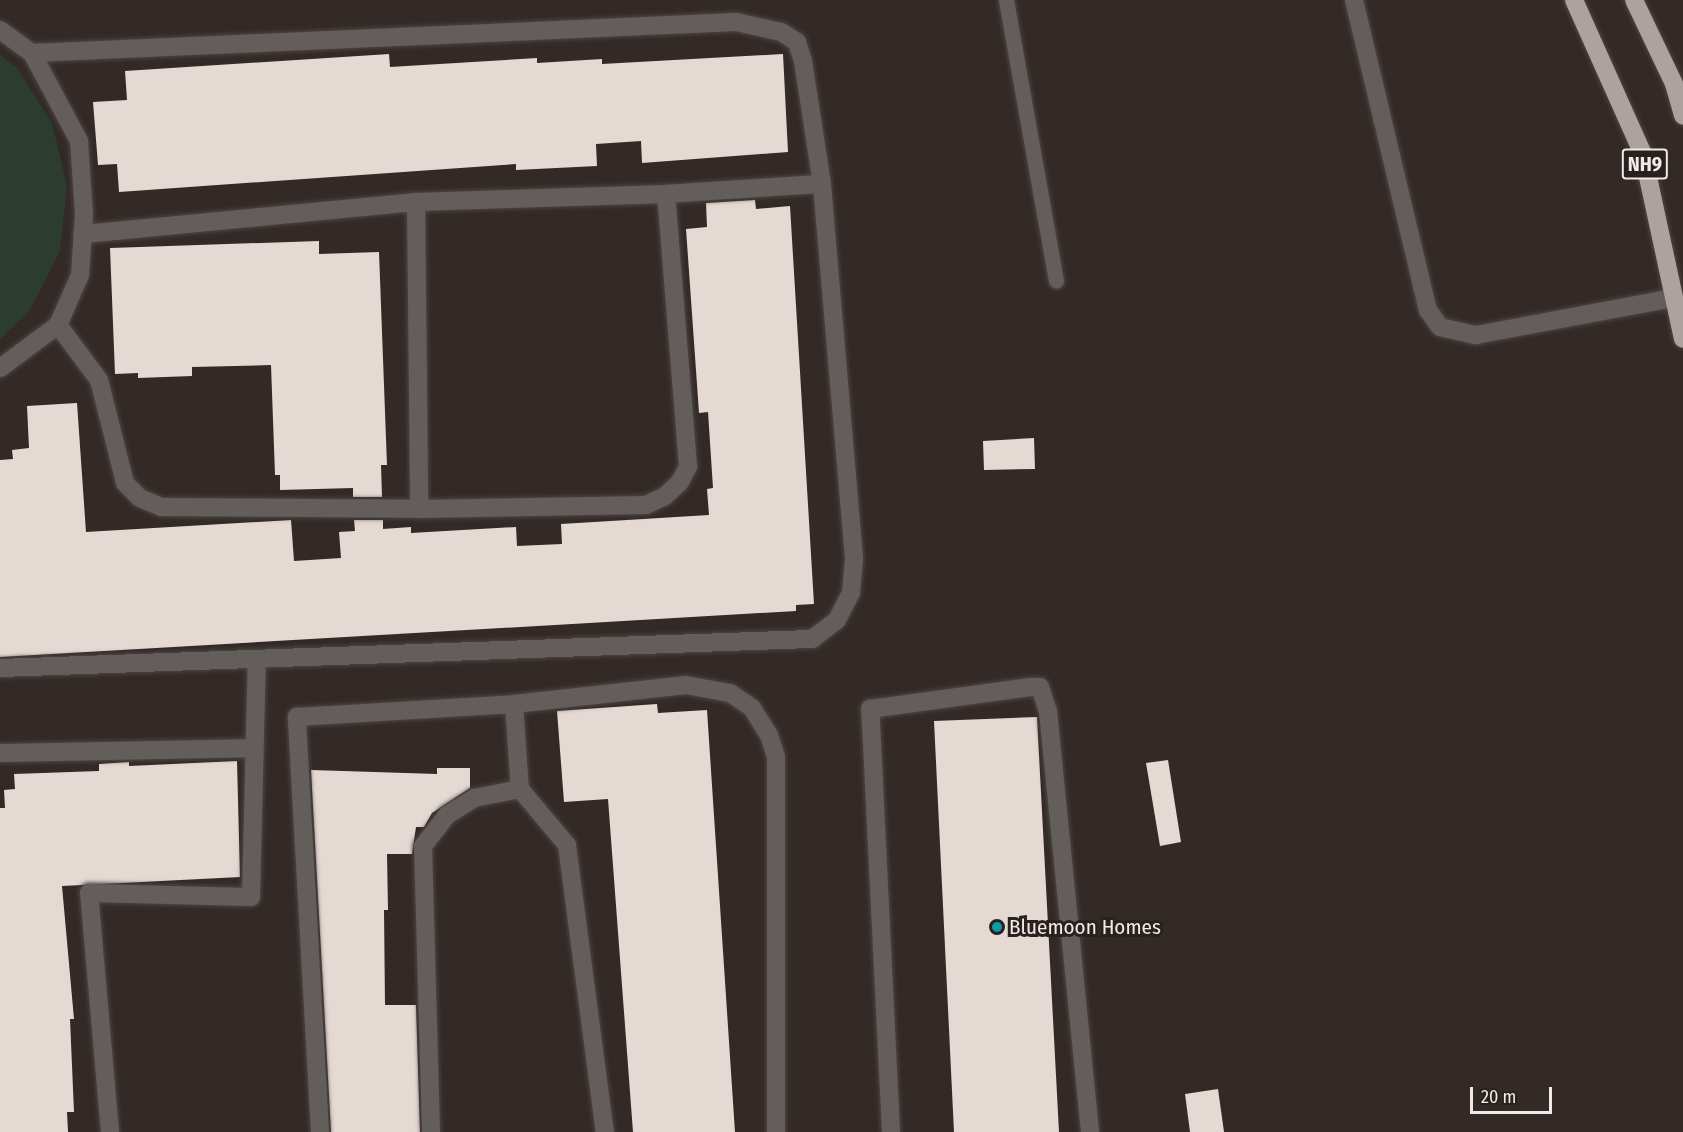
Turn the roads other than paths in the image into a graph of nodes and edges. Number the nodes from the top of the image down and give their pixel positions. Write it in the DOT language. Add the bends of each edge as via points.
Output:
graph roads {
  1 [pos="1006,0"];
  2 [pos="1354,0"];
  3 [pos="1574,0"];
  4 [pos="1634,0"];
  5 [pos="0,30"];
  6 [pos="32,53"];
  7 [pos="1679,84"];
  8 [pos="1683,116"];
  9 [pos="822,184"];
  10 [pos="666,194"];
  11 [pos="416,202"];
  12 [pos="83,234"];
  13 [pos="1056,281"];
  14 [pos="1673,298"];
  15 [pos="58,326"];
  16 [pos="1683,339"];
  17 [pos="0,368"];
  18 [pos="419,509"];
  19 [pos="258,659"];
  20 [pos="0,668"];
  21 [pos="514,704"];
  22 [pos="252,748"];
  23 [pos="0,753"];
  24 [pos="520,789"];
  25 [pos="110,1132"];
  26 [pos="320,1132"];
  27 [pos="431,1132"];
  28 [pos="605,1132"];
  29 [pos="776,1132"];
  30 [pos="891,1132"];
  31 [pos="1090,1132"];
  1 -- 13 [label="lane"];
  2 -- 14 [label="street" via="1428,310 1440,327 1476,335"];
  3 -- 14 [label="highway, NH9" via="1642,153"];
  4 -- 7 [label="highway"];
  5 -- 6 [label="street"];
  6 -- 9 [label="street" via="761,24 796,42"];
  6 -- 12 [label="street" via="79,141"];
  7 -- 8 [label="highway"];
  9 -- 10 [label="street"];
  9 -- 19 [label="street" via="854,558 851,593 837,620 812,639"];
  10 -- 11 [label="street"];
  10 -- 18 [label="street" via="688,444 688,466 680,482 646,505"];
  11 -- 12 [label="street"];
  11 -- 18 [label="street"];
  12 -- 15 [label="street" via="80,275"];
  14 -- 16 [label="highway, NH9"];
  15 -- 17 [label="street"];
  15 -- 18 [label="street" via="99,380 117,462 125,483 140,498 161,507"];
  19 -- 20 [label="street"];
  19 -- 22 [label="street"];
  21 -- 24 [label="street"];
  21 -- 26 [label="street" via="297,717"];
  21 -- 29 [label="street" via="686,685 730,693 752,708 769,735 776,757"];
  22 -- 23 [label="street"];
  22 -- 25 [label="street" via="251,897 89,893"];
  24 -- 27 [label="street" via="474,798 447,814 423,846"];
  24 -- 28 [label="street" via="567,845"];
  30 -- 31 [label="street" via="870,709 1040,687 1048,711"];
}
